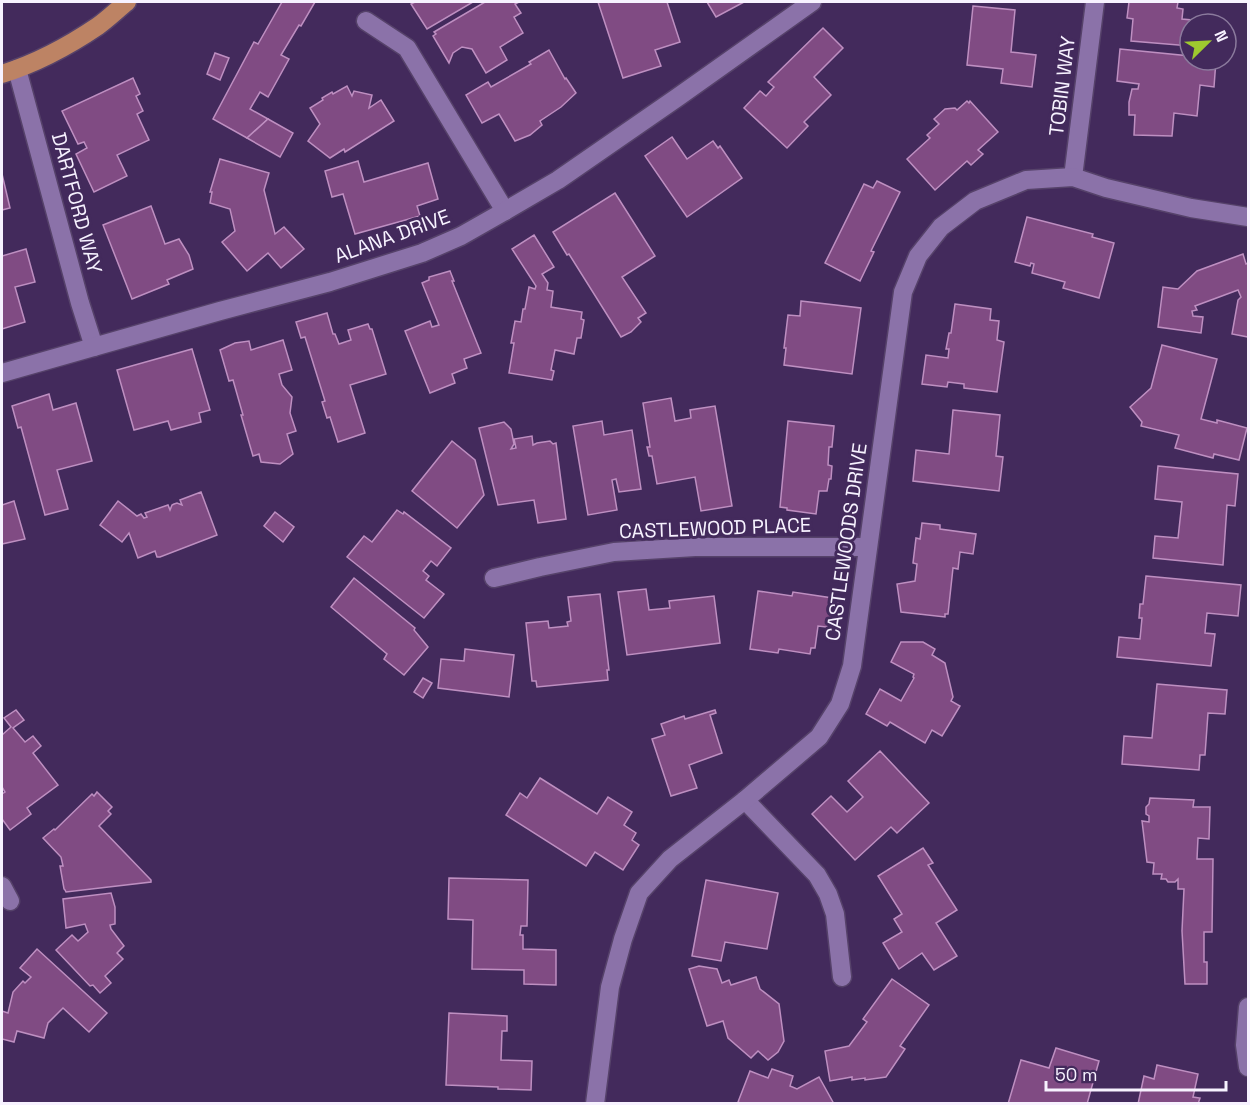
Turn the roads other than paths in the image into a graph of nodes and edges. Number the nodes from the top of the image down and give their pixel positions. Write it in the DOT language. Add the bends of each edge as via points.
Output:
graph roads {
  1 [pos="127,2"];
  2 [pos="812,2"];
  3 [pos="1095,2"];
  4 [pos="366,21"];
  5 [pos="9,72"];
  6 [pos="1073,177"];
  7 [pos="505,212"];
  8 [pos="1248,216"];
  9 [pos="94,347"];
  10 [pos="2,373"];
  11 [pos="868,547"];
  12 [pos="494,578"];
  13 [pos="745,800"];
  14 [pos="842,977"];
  15 [pos="1248,1007"];
  16 [pos="1248,1067"];
  17 [pos="595,1104"];
  1 -- 5 [label="main road" via="99,25"];
  2 -- 7 [label="street, ALANA DRIVE"];
  3 -- 6 [label="street, TOBIN WAY"];
  4 -- 7 [label="street" via="407,48"];
  5 -- 9 [label="street, DARTFORD WAY"];
  6 -- 8 [label="street, CASTLEWOODS DRIVE" via="1191,208"];
  6 -- 11 [label="street, CASTLEWOODS DRIVE" via="1026,180 975,201 941,227 918,256 903,292"];
  7 -- 9 [label="street, ALANA DRIVE" via="423,253"];
  9 -- 10 [label="street, ALANA DRIVE"];
  11 -- 12 [label="street, CASTLEWOOD PLACE" via="695,547 614,552"];
  11 -- 13 [label="street, CASTLEWOODS DRIVE" via="852,666 840,704 819,737"];
  13 -- 14 [label="street" via="818,875 836,914"];
  13 -- 17 [label="street, CASTLEWOODS DRIVE" via="670,859 639,893 610,987"];
  15 -- 16 [label="street"];
}
